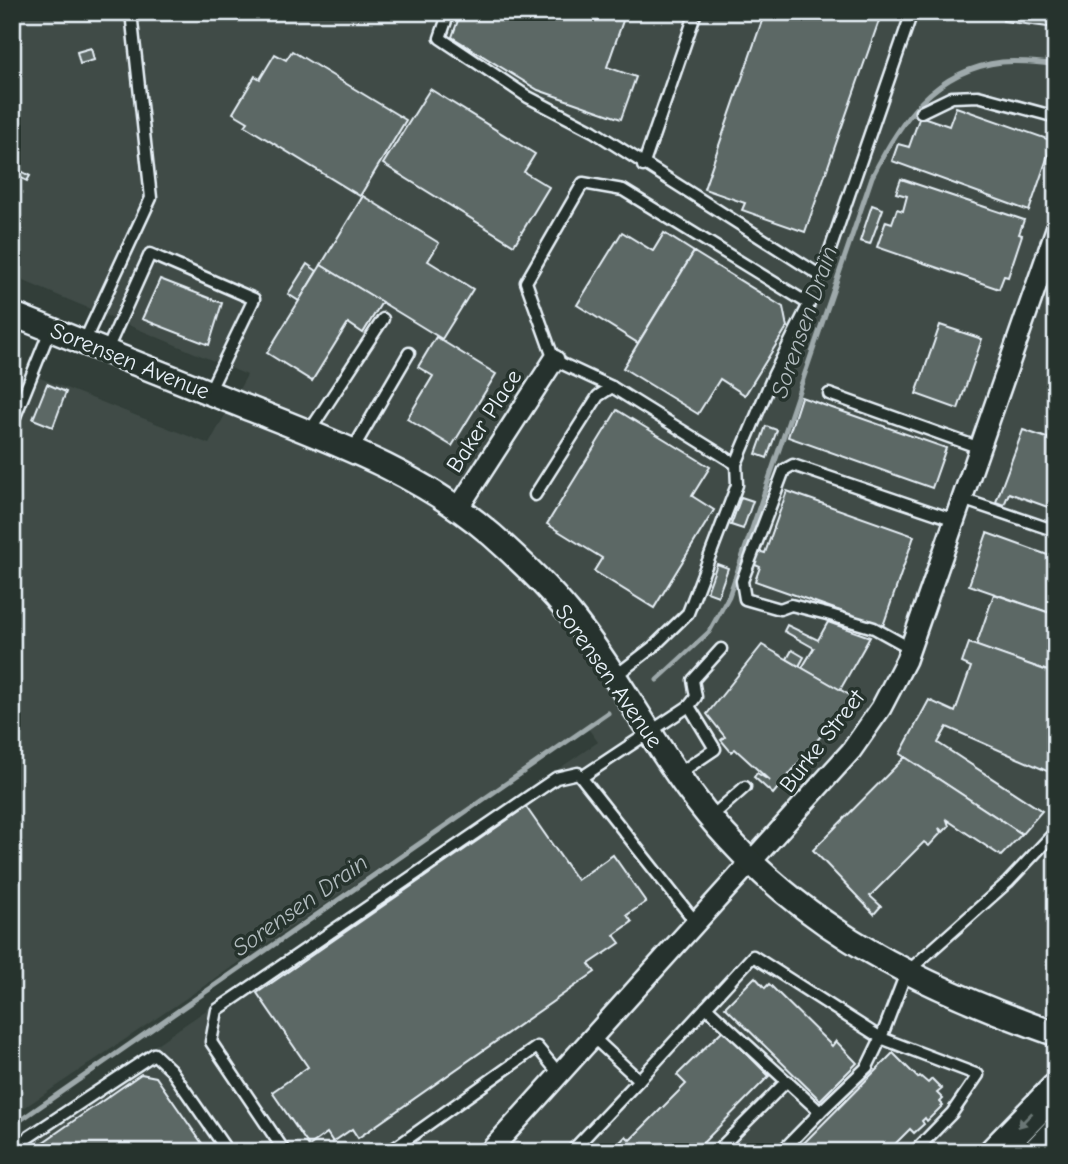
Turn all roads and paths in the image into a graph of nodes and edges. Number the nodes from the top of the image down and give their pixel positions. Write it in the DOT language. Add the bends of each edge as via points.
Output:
graph roads {
  1 [pos="131,12"];
  2 [pos="449,12"];
  3 [pos="696,12"];
  4 [pos="912,12"];
  5 [pos="921,112"];
  6 [pos="1056,117"];
  7 [pos="643,166"];
  8 [pos="1056,229"];
  9 [pos="12,314"];
  10 [pos="383,319"];
  11 [pos="50,330"];
  12 [pos="84,343"];
  13 [pos="106,352"];
  14 [pos="409,353"];
  15 [pos="554,360"];
  16 [pos="612,387"];
  17 [pos="208,392"];
  18 [pos="829,394"];
  19 [pos="12,424"];
  20 [pos="309,432"];
  21 [pos="980,448"];
  22 [pos="352,450"];
  23 [pos="736,464"];
  24 [pos="535,495"];
  25 [pos="962,499"];
  26 [pos="457,510"];
  27 [pos="955,520"];
  28 [pos="1056,531"];
  29 [pos="910,648"];
  30 [pos="721,649"];
  31 [pos="614,677"];
  32 [pos="689,706"];
  33 [pos="649,730"];
  34 [pos="678,774"];
  35 [pos="582,777"];
  36 [pos="744,787"];
  37 [pos="711,817"];
  38 [pos="1056,831"];
  39 [pos="751,865"];
  40 [pos="697,925"];
  41 [pos="906,973"];
  42 [pos="706,1007"];
  43 [pos="1056,1034"];
  44 [pos="594,1038"];
  45 [pos="881,1038"];
  46 [pos="561,1076"];
  47 [pos="639,1080"];
  48 [pos="787,1081"];
  49 [pos="1056,1089"];
  50 [pos="820,1112"];
  51 [pos="1056,1133"];
  52 [pos="12,1148"];
  53 [pos="228,1152"];
  54 [pos="285,1152"];
  55 [pos="389,1152"];
  56 [pos="489,1152"];
  57 [pos="572,1152"];
  58 [pos="716,1152"];
  59 [pos="781,1152"];
  60 [pos="914,1152"];
  61 [pos="995,1152"];
  62 [pos="1038,1152"];
  1 -- 12 [label="lane" via="151,198"];
  2 -- 7 [label="lane" via="440,38"];
  3 -- 7 [label="lane"];
  4 -- 7 [label="lane" via="821,276"];
  5 -- 6 [label="lane" via="952,97 978,96"];
  8 -- 21 [label="street, Burke Street"];
  9 -- 11 [label="street, Sorensen Avenue"];
  10 -- 20 [label="lane"];
  11 -- 12 [label="street, Sorensen Avenue"];
  11 -- 19 [label="lane"];
  12 -- 13 [label="street, Sorensen Avenue"];
  13 -- 17 [label="street, Sorensen Avenue"];
  13 -- 17 [label="lane" via="150,254 254,299"];
  14 -- 22 [label="lane"];
  15 -- 16 [label="lane"];
  15 -- 23 [label="lane" via="526,282 583,183 623,190 808,304"];
  15 -- 26 [label="street, Baker Place"];
  16 -- 23 [label="lane"];
  16 -- 24 [label="lane" via="598,396"];
  17 -- 20 [label="street, Sorensen Avenue"];
  18 -- 21 [label="lane"];
  20 -- 22 [label="street, Sorensen Avenue"];
  21 -- 25 [label="street, Burke Street"];
  22 -- 26 [label="street, Sorensen Avenue" via="410,478"];
  23 -- 31 [label="lane" via="737,485 688,613"];
  25 -- 27 [label="street, Burke Street"];
  25 -- 28 [label="lane"];
  26 -- 31 [label="street, Sorensen Avenue" via="517,557 570,614"];
  27 -- 29 [label="street, Burke Street"];
  27 -- 29 [label="lane" via="793,465 784,470 762,524 742,581 745,599 780,609 791,605 827,614 874,628"];
  29 -- 39 [label="street, Burke Street" via="881,708 851,751"];
  30 -- 32 [label="lane" via="693,680 696,697"];
  31 -- 33 [label="street, Sorensen Avenue"];
  32 -- 33 [label="lane"];
  32 -- 34 [label="lane" via="715,749"];
  33 -- 34 [label="street, Sorensen Avenue"];
  33 -- 35 [label="lane"];
  34 -- 37 [label="street, Sorensen Avenue"];
  35 -- 40 [label="lane"];
  35 -- 54 [label="lane" via="578,773 556,778 217,1010 211,1042"];
  36 -- 37 [label="lane"];
  37 -- 39 [label="street, Sorensen Avenue"];
  38 -- 41 [label="lane" via="1008,882"];
  39 -- 40 [label="street, Burke Street"];
  39 -- 41 [label="street, Sorensen Avenue" via="820,922"];
  40 -- 44 [label="street, Burke Street"];
  41 -- 43 [label="street, Sorensen Avenue" via="979,1007"];
  41 -- 45 [label="lane"];
  42 -- 45 [label="lane" via="753,956"];
  42 -- 47 [label="lane"];
  42 -- 48 [label="lane"];
  44 -- 46 [label="street, Burke Street"];
  44 -- 47 [label="lane"];
  45 -- 50 [label="lane" via="867,1067"];
  45 -- 60 [label="lane" via="978,1074 952,1114"];
  46 -- 55 [label="lane" via="537,1047"];
  46 -- 56 [label="street, Burke Street"];
  47 -- 57 [label="lane"];
  48 -- 50 [label="lane"];
  48 -- 58 [label="lane"];
  49 -- 61 [label="main road, one-way"];
  50 -- 59 [label="lane"];
  51 -- 62 [label="main road"];
  52 -- 53 [label="lane" via="154,1054 171,1070"];
}
